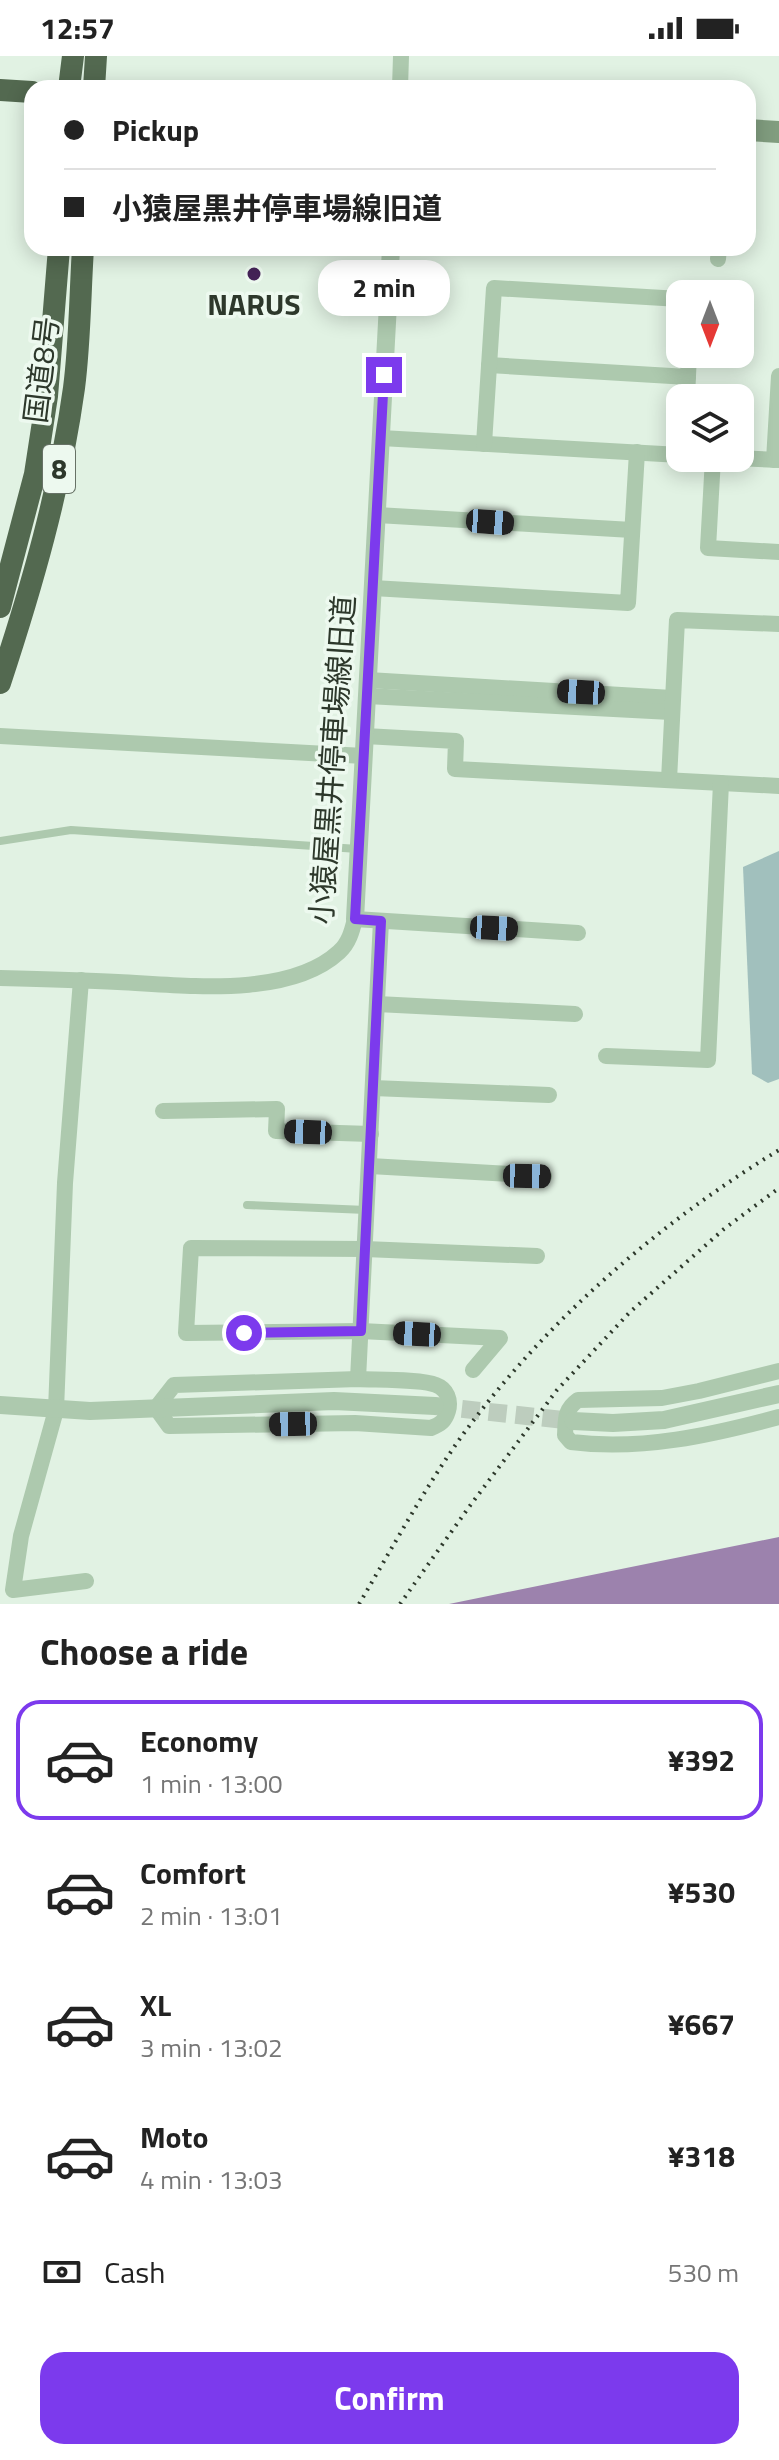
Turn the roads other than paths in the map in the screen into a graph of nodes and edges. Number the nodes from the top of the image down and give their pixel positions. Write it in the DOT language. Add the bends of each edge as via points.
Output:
graph roads {
  1 [pos="73,56"];
  2 [pos="96,56"];
  3 [pos="401,56"];
  4 [pos="70,80"];
  5 [pos="94,80"];
  6 [pos="400,80"];
  7 [pos="0,90"];
  8 [pos="24,92"];
  9 [pos="756,131"];
  10 [pos="779,132"];
  11 [pos="58,256"];
  12 [pos="82,256"];
  13 [pos="391,256"];
  14 [pos="666,298"];
  15 [pos="489,365"];
  16 [pos="688,368"];
  17 [pos="779,376"];
  18 [pos="688,377"];
  19 [pos="688,384"];
  20 [pos="381,438"];
  21 [pos="484,444"];
  22 [pos="637,452"];
  23 [pos="666,454"];
  24 [pos="754,459"];
  25 [pos="776,460"];
  26 [pos="712,472"];
  27 [pos="377,515"];
  28 [pos="632,530"];
  29 [pos="779,552"];
  30 [pos="373,588"];
  31 [pos="0,607"];
  32 [pos="779,624"];
  33 [pos="0,683"];
  34 [pos="367,688"];
  35 [pos="672,705"];
  36 [pos="0,736"];
  37 [pos="365,736"];
  38 [pos="364,756"];
  39 [pos="669,780"];
  40 [pos="721,783"];
  41 [pos="779,786"];
  42 [pos="0,841"];
  43 [pos="359,849"];
  44 [pos="355,919"];
  45 [pos="381,921"];
  46 [pos="578,933"];
  47 [pos="0,978"];
  48 [pos="81,980"];
  49 [pos="377,1004"];
  50 [pos="575,1014"];
  51 [pos="606,1056"];
  52 [pos="373,1088"];
  53 [pos="549,1095"];
  54 [pos="163,1111"];
  55 [pos="371,1134"];
  56 [pos="370,1166"];
  57 [pos="544,1176"];
  58 [pos="247,1205"];
  59 [pos="367,1210"];
  60 [pos="365,1249"];
  61 [pos="537,1256"];
  62 [pos="361,1331"];
  63 [pos="473,1370"];
  64 [pos="779,1371"];
  65 [pos="358,1379"];
  66 [pos="779,1394"];
  67 [pos="0,1405"];
  68 [pos="435,1406"];
  69 [pos="156,1408"];
  70 [pos="56,1410"];
  71 [pos="779,1417"];
  72 [pos="573,1421"];
  73 [pos="86,1581"];
  1 -- 4 [label="highway"];
  2 -- 5 [label="highway"];
  3 -- 6 [label="street"];
  7 -- 8 [label="highway"];
  9 -- 10 [label="main road"];
  11 -- 31 [label="highway, 国道8号 / 8" via="35,474"];
  12 -- 33 [label="highway, 国道8号 / 8" via="74,387 52,504"];
  13 -- 20 [label="street, 小猿屋黒井停車場線旧道"];
  14 -- 15 [label="street" via="494,288"];
  15 -- 18 [label="street"];
  15 -- 21 [label="street"];
  16 -- 18 [label="street"];
  17 -- 25 [label="street"];
  18 -- 19 [label="street"];
  20 -- 21 [label="street"];
  20 -- 27 [label="street, 小猿屋黒井停車場線旧道"];
  21 -- 22 [label="street"];
  22 -- 23 [label="street"];
  22 -- 28 [label="street"];
  24 -- 25 [label="street"];
  26 -- 29 [label="street" via="708,548"];
  27 -- 28 [label="street"];
  27 -- 30 [label="street, 小猿屋黒井停車場線旧道"];
  28 -- 30 [label="street" via="628,603"];
  30 -- 34 [label="street, 小猿屋黒井停車場線旧道"];
  32 -- 35 [label="street" via="677,620"];
  34 -- 35 [label="street"];
  34 -- 37 [label="street, 小猿屋黒井停車場線旧道"];
  35 -- 39 [label="street"];
  36 -- 38 [label="street"];
  37 -- 38 [label="street, 小猿屋黒井停車場線旧道"];
  37 -- 39 [label="street" via="456,741 455,769"];
  38 -- 43 [label="street, 小猿屋黒井停車場線旧道"];
  39 -- 40 [label="street"];
  40 -- 41 [label="street"];
  40 -- 51 [label="street" via="708,1060"];
  42 -- 43 [label="lane" via="71,830"];
  43 -- 44 [label="street, 小猿屋黒井停車場線旧道"];
  44 -- 45 [label="street"];
  44 -- 48 [label="street, 小猿屋黒井停車場線旧道" via="349,939 333,957 276,981 205,986"];
  45 -- 46 [label="street"];
  45 -- 49 [label="street"];
  47 -- 48 [label="street, 小猿屋黒井停車場線旧道"];
  48 -- 70 [label="street" via="65,1183"];
  49 -- 50 [label="street"];
  49 -- 52 [label="street"];
  52 -- 53 [label="street"];
  52 -- 55 [label="street"];
  54 -- 55 [label="street" via="277,1109 276,1131"];
  55 -- 56 [label="street"];
  56 -- 57 [label="street"];
  56 -- 59 [label="street"];
  58 -- 59 [label="lane"];
  59 -- 60 [label="street"];
  60 -- 61 [label="street"];
  60 -- 62 [label="street"];
  60 -- 62 [label="street" via="191,1248 186,1333"];
  62 -- 63 [label="street" via="500,1338"];
  62 -- 65 [label="street"];
  64 -- 71 [label="street" via="662,1398 578,1400 566,1413 565,1435 584,1444 655,1442"];
  65 -- 69 [label="street" via="174,1385"];
  65 -- 69 [label="street" via="435,1384 450,1404 446,1418 431,1428 355,1423 169,1426"];
  66 -- 72 [label="street" via="664,1420"];
  67 -- 70 [label="street"];
  68 -- 69 [label="street" via="334,1401"];
  69 -- 70 [label="street"];
  70 -- 73 [label="street" via="21,1536 13,1590"];
}
